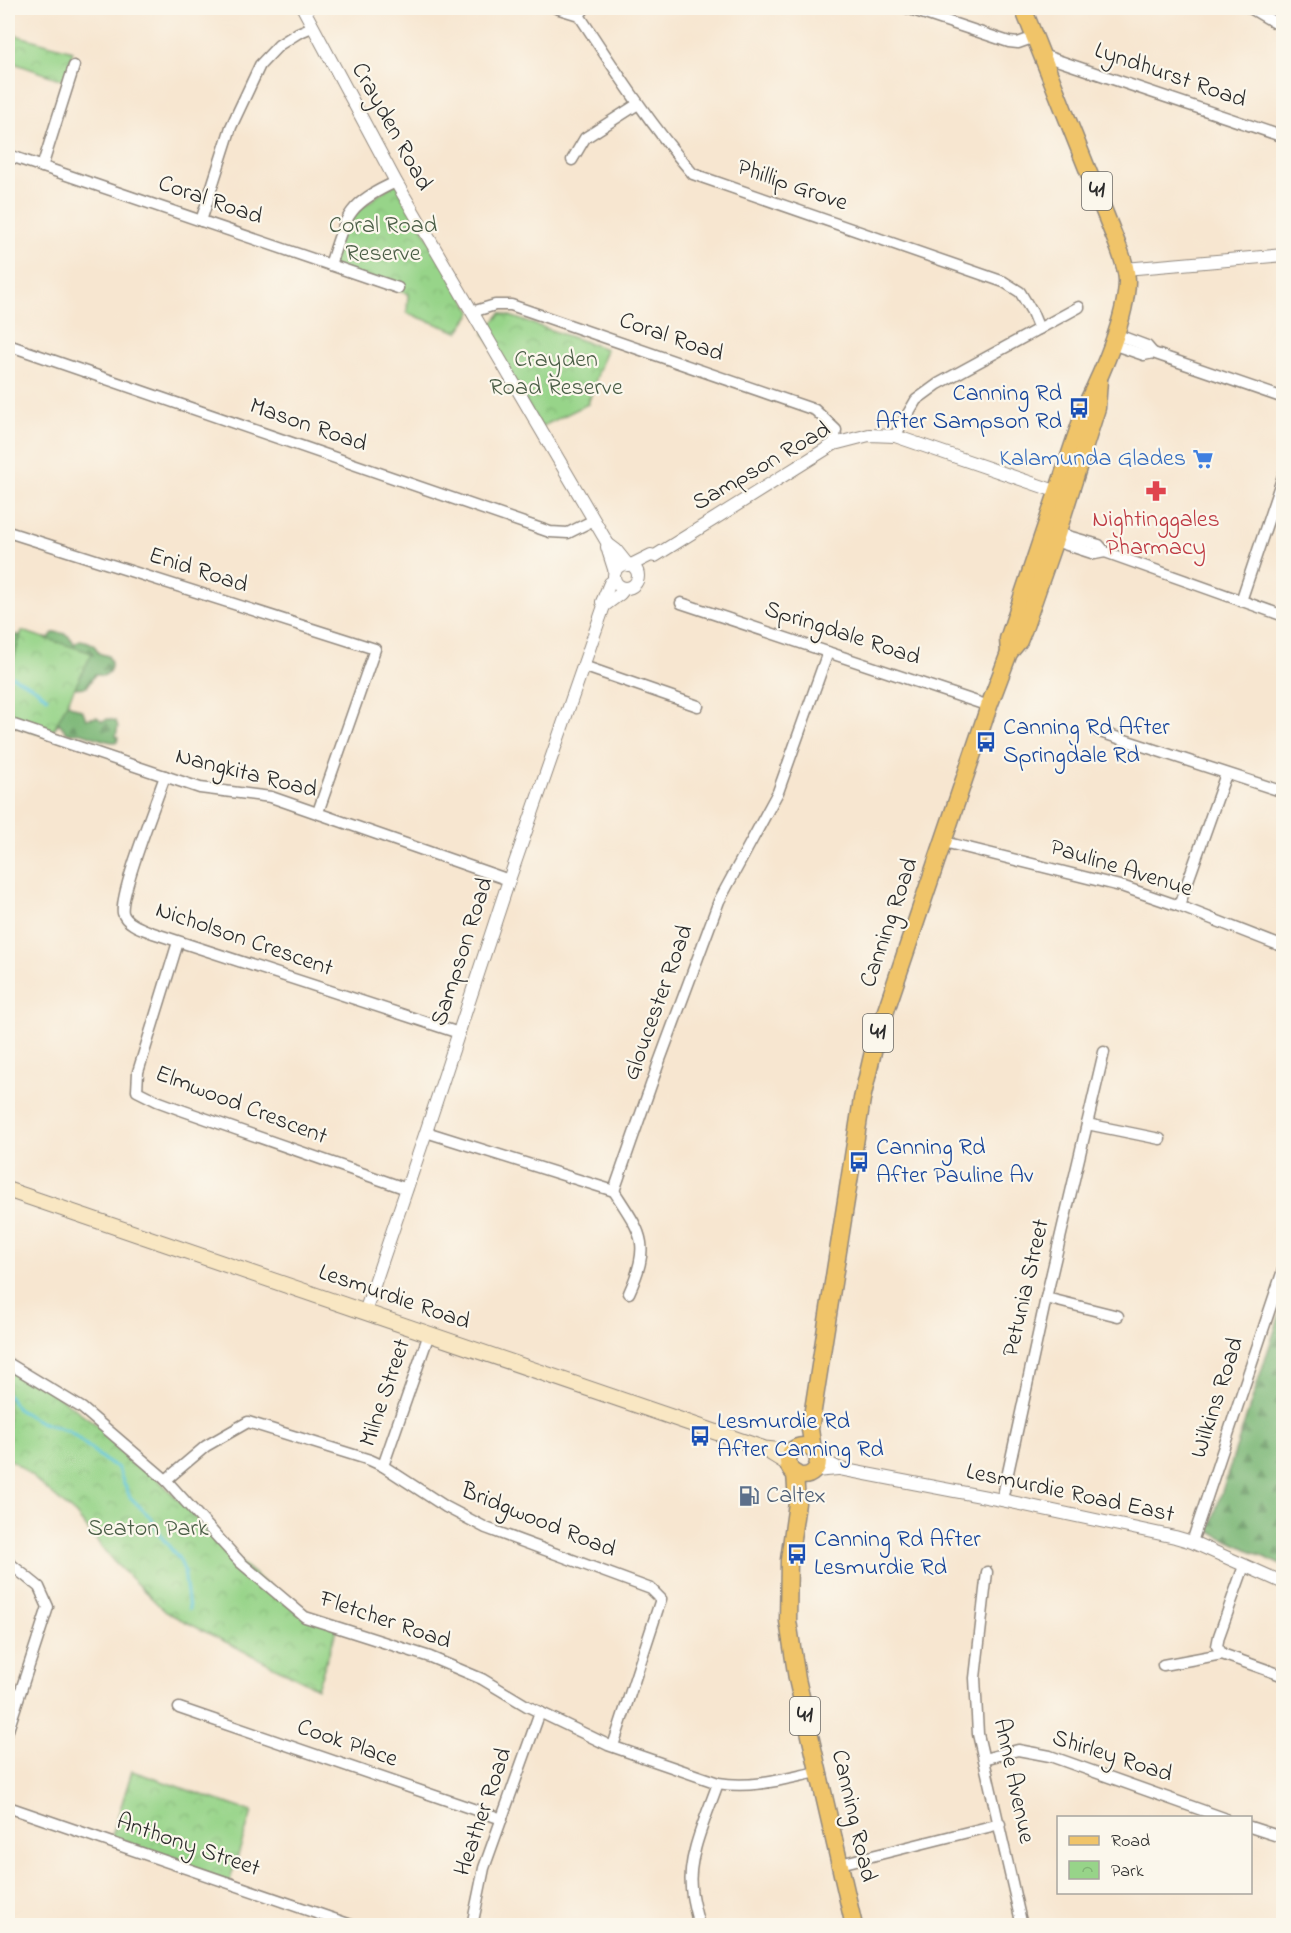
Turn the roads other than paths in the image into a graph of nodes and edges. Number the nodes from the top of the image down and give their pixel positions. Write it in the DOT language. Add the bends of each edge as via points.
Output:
graph roads {
  1 [pos="303,8"];
  2 [pos="556,8"];
  3 [pos="907,8"];
  4 [pos="1023,8"];
  5 [pos="1250,8"];
  6 [pos="582,11"];
  7 [pos="312,27"];
  8 [pos="1284,28"];
  9 [pos="1035,38"];
  10 [pos="1042,55"];
  11 [pos="74,66"];
  12 [pos="638,105"];
  13 [pos="1284,137"];
  14 [pos="8,155"];
  15 [pos="572,160"];
  16 [pos="42,166"];
  17 [pos="396,182"];
  18 [pos="201,221"];
  19 [pos="1284,255"];
  20 [pos="330,265"];
  21 [pos="1125,269"];
  22 [pos="398,288"];
  23 [pos="1079,307"];
  24 [pos="472,312"];
  25 [pos="1039,328"];
  26 [pos="1113,339"];
  27 [pos="8,345"];
  28 [pos="1284,398"];
  29 [pos="895,436"];
  30 [pos="834,444"];
  31 [pos="1284,473"];
  32 [pos="1062,494"];
  33 [pos="594,520"];
  34 [pos="8,532"];
  35 [pos="1052,535"];
  36 [pos="608,544"];
  37 [pos="654,556"];
  38 [pos="629,565"];
  39 [pos="615,576"];
  40 [pos="638,577"];
  41 [pos="625,588"];
  42 [pos="1241,601"];
  43 [pos="681,603"];
  44 [pos="604,606"];
  45 [pos="1284,616"];
  46 [pos="828,652"];
  47 [pos="583,666"];
  48 [pos="698,706"];
  49 [pos="989,706"];
  50 [pos="8,723"];
  51 [pos="1097,731"];
  52 [pos="1226,774"];
  53 [pos="165,776"];
  54 [pos="1284,792"];
  55 [pos="318,812"];
  56 [pos="944,842"];
  57 [pos="509,880"];
  58 [pos="1179,906"];
  59 [pos="178,942"];
  60 [pos="1284,946"];
  61 [pos="459,1033"];
  62 [pos="1104,1052"];
  63 [pos="1087,1124"];
  64 [pos="426,1132"];
  65 [pos="1160,1139"];
  66 [pos="407,1189"];
  67 [pos="8,1190"];
  68 [pos="614,1191"];
  69 [pos="1284,1267"];
  70 [pos="629,1293"];
  71 [pos="1046,1298"];
  72 [pos="364,1312"];
  73 [pos="1118,1316"];
  74 [pos="429,1334"];
  75 [pos="8,1363"];
  76 [pos="804,1461"];
  77 [pos="383,1466"];
  78 [pos="166,1480"];
  79 [pos="1002,1500"];
  80 [pos="1191,1542"];
  81 [pos="8,1562"];
  82 [pos="1244,1566"];
  83 [pos="987,1572"];
  84 [pos="1284,1584"];
  85 [pos="1222,1654"];
  86 [pos="1163,1665"];
  87 [pos="1284,1676"];
  88 [pos="179,1708"];
  89 [pos="540,1712"];
  90 [pos="8,1730"];
  91 [pos="613,1746"];
  92 [pos="984,1759"];
  93 [pos="817,1772"];
  94 [pos="718,1783"];
  95 [pos="8,1807"];
  96 [pos="1218,1816"];
  97 [pos="502,1819"];
  98 [pos="1000,1824"];
  99 [pos="1252,1827"];
  100 [pos="1284,1838"];
  101 [pos="840,1864"];
  102 [pos="354,1926"];
  103 [pos="472,1926"];
  104 [pos="699,1926"];
  105 [pos="854,1926"];
  106 [pos="1022,1926"];
  1 -- 7 [label="street, Crayden Road"];
  2 -- 6 [label="street"];
  3 -- 9 [label="street" via="1009,42"];
  4 -- 9 [label="main road, Canning Road / 41"];
  5 -- 8 [label="street"];
  6 -- 12 [label="street, Phillip Grove"];
  7 -- 17 [label="street, Crayden Road"];
  7 -- 18 [label="street" via="279,45 260,65 231,127"];
  9 -- 10 [label="main road, Canning Road / 41"];
  10 -- 13 [label="street, Lyndhurst Road"];
  10 -- 21 [label="main road, Canning Road / 41"];
  11 -- 16 [label="street"];
  12 -- 15 [label="street" via="585,138"];
  12 -- 25 [label="street, Phillip Grove" via="693,174 1004,282 1020,292"];
  14 -- 16 [label="street, Coral Road"];
  16 -- 18 [label="street, Coral Road"];
  17 -- 20 [label="street" via="372,192 356,205 345,220"];
  17 -- 24 [label="street, Crayden Road"];
  18 -- 20 [label="street, Coral Road"];
  19 -- 21 [label="street"];
  20 -- 22 [label="street, Coral Road"];
  21 -- 26 [label="main road, Canning Road / 41" via="1125,297"];
  23 -- 25 [label="street"];
  24 -- 30 [label="street, Coral Road" via="495,304 511,305 815,410 836,430"];
  24 -- 33 [label="street, Crayden Road"];
  25 -- 29 [label="street" via="916,400"];
  26 -- 28 [label="street" via="1144,355 1153,353"];
  26 -- 32 [label="main road, Canning Road / 41" via="1087,403"];
  27 -- 33 [label="street, Mason Road" via="550,532 568,533"];
  29 -- 30 [label="street, Sampson Road" via="869,435"];
  29 -- 32 [label="street, Sampson Road"];
  30 -- 37 [label="street, Sampson Road"];
  31 -- 42 [label="street"];
  32 -- 35 [label="main road, Canning Road / 41"];
  33 -- 36 [label="street, Crayden Road"];
  34 -- 55 [label="street, Enid Road" via="375,650"];
  35 -- 42 [label="street" via="1099,545 1105,552"];
  35 -- 49 [label="main road, Canning Road / 41" via="1008,639 1009,652"];
  36 -- 38 [label="street, Crayden Road"];
  36 -- 39 [label="street, Crayden Road"];
  37 -- 38 [label="street, Sampson Road"];
  37 -- 40 [label="street, Sampson Road"];
  38 -- 39 [label="street" via="620,566"];
  38 -- 40 [label="street"];
  39 -- 41 [label="street" via="619,586"];
  39 -- 44 [label="street, Sampson Road" via="602,602"];
  40 -- 41 [label="street" via="635,584"];
  41 -- 44 [label="street"];
  42 -- 45 [label="street"];
  43 -- 46 [label="street, Springdale Road"];
  44 -- 47 [label="street, Sampson Road"];
  46 -- 49 [label="street, Springdale Road"];
  46 -- 68 [label="street, Gloucester Road" via="778,792 719,902"];
  47 -- 48 [label="street"];
  47 -- 57 [label="street, Sampson Road"];
  49 -- 56 [label="main road, Canning Road / 41"];
  50 -- 53 [label="street, Nangkita Road"];
  51 -- 52 [label="street"];
  52 -- 54 [label="street"];
  52 -- 58 [label="street"];
  53 -- 55 [label="street, Nangkita Road" via="200,788 271,797"];
  53 -- 59 [label="street, Nicholson Crescent" via="125,891 123,913 128,922"];
  55 -- 57 [label="street, Nangkita Road"];
  56 -- 58 [label="street, Pauline Avenue" via="1124,887"];
  56 -- 76 [label="main road, Canning Road / 41" via="868,1072"];
  57 -- 61 [label="street, Sampson Road"];
  58 -- 60 [label="street, Pauline Avenue"];
  59 -- 61 [label="street, Nicholson Crescent"];
  59 -- 66 [label="street, Elmwood Crescent" via="138,1072 137,1091 184,1112"];
  61 -- 64 [label="street, Sampson Road"];
  62 -- 63 [label="street, Petunia Street"];
  63 -- 65 [label="street"];
  63 -- 71 [label="street, Petunia Street"];
  64 -- 66 [label="street, Sampson Road"];
  64 -- 68 [label="street"];
  66 -- 72 [label="street, Sampson Road"];
  67 -- 72 [label="main road, Lesmurdie Road"];
  68 -- 70 [label="street" via="638,1228 643,1250"];
  69 -- 80 [label="street, Wilkins Road"];
  71 -- 73 [label="street"];
  71 -- 79 [label="street, Petunia Street"];
  72 -- 74 [label="main road, Lesmurdie Road"];
  74 -- 76 [label="main road, Lesmurdie Road"];
  74 -- 77 [label="street, Milne Street"];
  75 -- 78 [label="street, Fletcher Road" via="82,1408"];
  76 -- 79 [label="street, Lesmurdie Road East"];
  76 -- 93 [label="main road, Canning Road / 41" via="789,1560 788,1621"];
  77 -- 78 [label="street, Bridgwood Road" via="248,1422 206,1446"];
  77 -- 91 [label="street, Bridgwood Road" via="471,1521 651,1589 661,1599"];
  78 -- 89 [label="street, Fletcher Road" via="240,1562 305,1617 440,1662 482,1679"];
  79 -- 80 [label="street, Lesmurdie Road East"];
  80 -- 82 [label="street, Lesmurdie Road East"];
  81 -- 90 [label="street" via="39,1587 48,1607"];
  82 -- 84 [label="street, Lesmurdie Road East"];
  82 -- 85 [label="street" via="1219,1636 1217,1646"];
  83 -- 92 [label="street, Anne Avenue" via="975,1678 978,1734"];
  85 -- 86 [label="street"];
  85 -- 87 [label="street"];
  88 -- 97 [label="street, Cook Place"];
  89 -- 91 [label="street, Fletcher Road"];
  89 -- 97 [label="street, Heather Road"];
  91 -- 94 [label="street, Fletcher Road"];
  92 -- 96 [label="street, Shirley Road" via="1018,1750 1050,1756"];
  92 -- 98 [label="street, Anne Avenue"];
  93 -- 94 [label="street, Fletcher Road" via="752,1785"];
  93 -- 101 [label="main road, Canning Road / 41"];
  94 -- 104 [label="street" via="691,1870 690,1887"];
  95 -- 102 [label="street, Anthony Street"];
  97 -- 103 [label="street, Heather Road" via="484,1868"];
  98 -- 101 [label="street"];
  98 -- 106 [label="street, Anne Avenue"];
  99 -- 100 [label="street"];
  101 -- 105 [label="main road, Canning Road / 41"];
}
